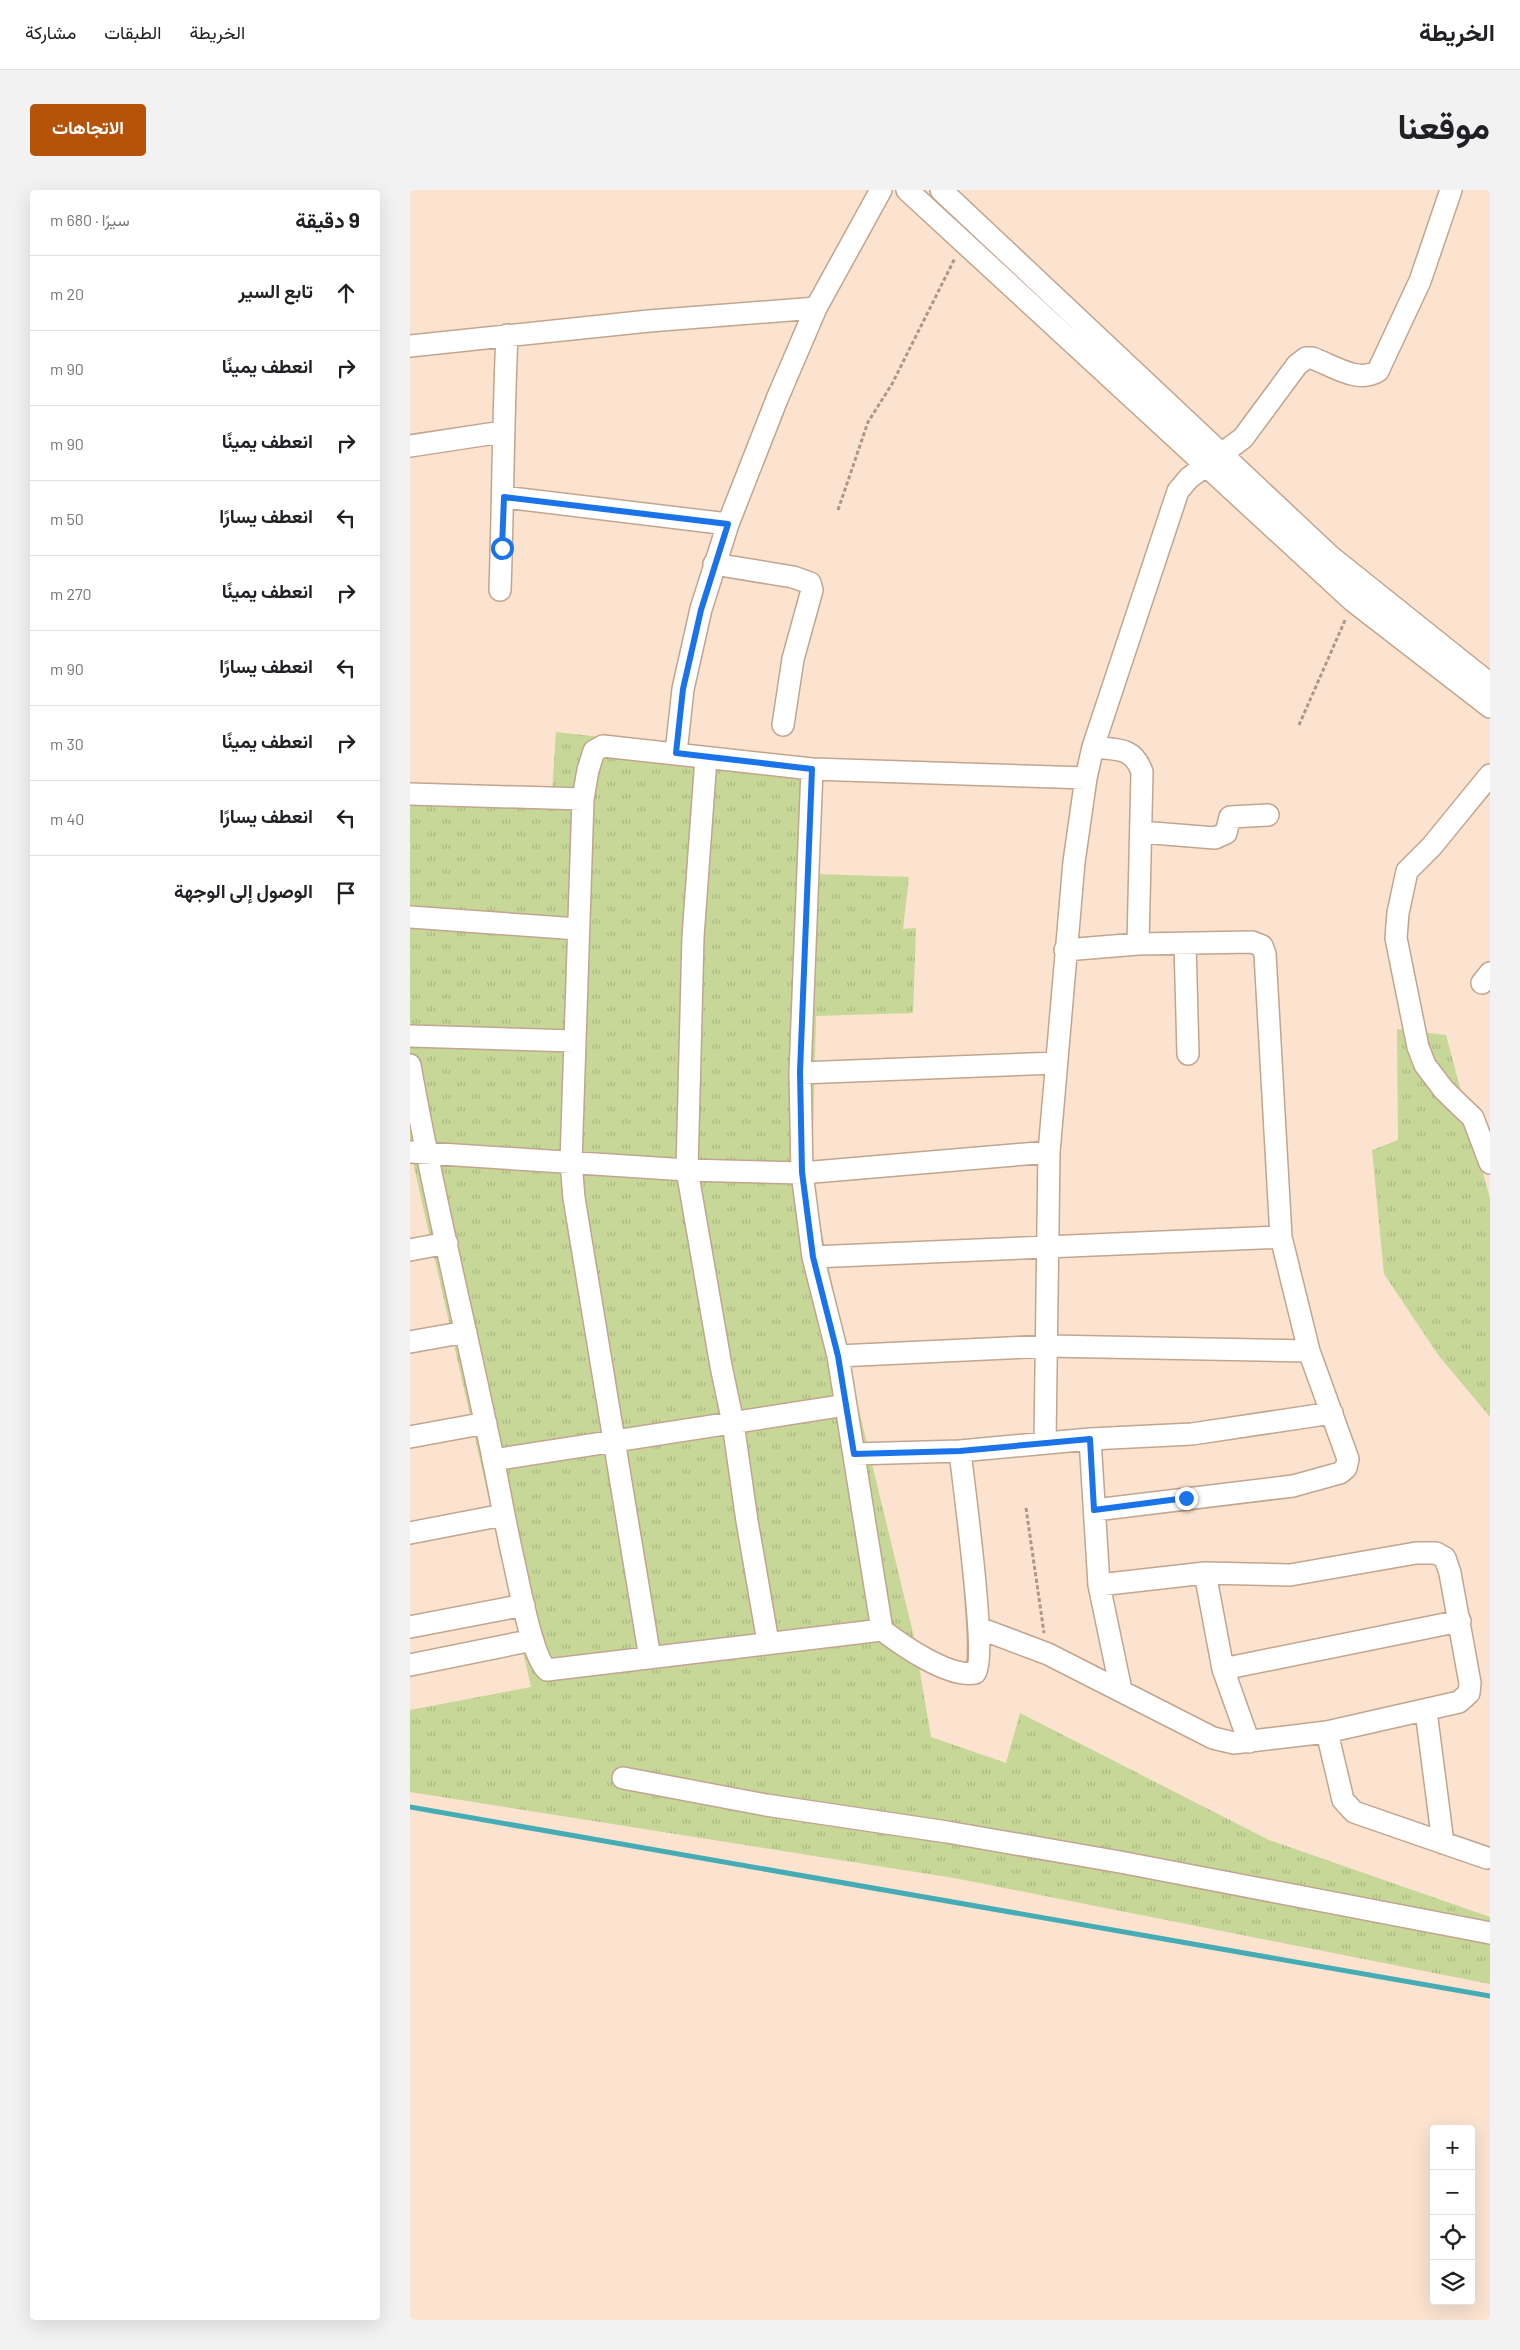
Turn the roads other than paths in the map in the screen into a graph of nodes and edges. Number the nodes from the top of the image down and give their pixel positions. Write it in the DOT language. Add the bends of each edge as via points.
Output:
graph roads {
  1 [pos="881,190"];
  2 [pos="906,190"];
  3 [pos="941,190"];
  4 [pos="1451,190"];
  5 [pos="816,308"];
  6 [pos="507,335"];
  7 [pos="410,346"];
  8 [pos="502,432"];
  9 [pos="410,446"];
  10 [pos="1224,454"];
  11 [pos="1205,465"];
  12 [pos="504,497"];
  13 [pos="728,524"];
  14 [pos="714,564"];
  15 [pos="500,590"];
  16 [pos="1490,684"];
  17 [pos="1490,707"];
  18 [pos="783,725"];
  19 [pos="1093,747"];
  20 [pos="676,753"];
  21 [pos="706,758"];
  22 [pos="812,769"];
  23 [pos="1490,775"];
  24 [pos="1086,778"];
  25 [pos="410,794"];
  26 [pos="583,799"];
  27 [pos="1268,815"];
  28 [pos="1141,832"];
  29 [pos="410,918"];
  30 [pos="578,929"];
  31 [pos="1185,943"];
  32 [pos="1138,944"];
  33 [pos="1065,950"];
  34 [pos="410,1036"];
  35 [pos="574,1041"];
  36 [pos="1188,1054"];
  37 [pos="1056,1063"];
  38 [pos="410,1065"];
  39 [pos="800,1072"];
  40 [pos="418,1152"];
  41 [pos="1049,1152"];
  42 [pos="1489,1155"];
  43 [pos="571,1162"];
  44 [pos="687,1170"];
  45 [pos="802,1172"];
  46 [pos="1281,1237"];
  47 [pos="447,1243"];
  48 [pos="1046,1246"];
  49 [pos="410,1250"];
  50 [pos="813,1257"];
  51 [pos="466,1332"];
  52 [pos="410,1342"];
  53 [pos="1048,1346"];
  54 [pos="1308,1351"];
  55 [pos="838,1356"];
  56 [pos="846,1405"];
  57 [pos="1332,1413"];
  58 [pos="486,1423"];
  59 [pos="733,1423"];
  60 [pos="410,1437"];
  61 [pos="1090,1439"];
  62 [pos="613,1442"];
  63 [pos="1045,1442"];
  64 [pos="960,1451"];
  65 [pos="854,1454"];
  66 [pos="493,1460"];
  67 [pos="1094,1510"];
  68 [pos="503,1515"];
  69 [pos="410,1533"];
  70 [pos="1205,1573"];
  71 [pos="1099,1585"];
  72 [pos="524,1605"];
  73 [pos="1460,1621"];
  74 [pos="410,1627"];
  75 [pos="979,1628"];
  76 [pos="882,1630"];
  77 [pos="533,1640"];
  78 [pos="768,1642"];
  79 [pos="650,1658"];
  80 [pos="410,1666"];
  81 [pos="1223,1669"];
  82 [pos="1121,1690"];
  83 [pos="1426,1711"];
  84 [pos="1327,1732"];
  85 [pos="1249,1742"];
  86 [pos="623,1778"];
  87 [pos="1443,1843"];
  88 [pos="1487,1858"];
  89 [pos="1490,1933"];
  1 -- 5 [label="street"];
  2 -- 11 [label="street"];
  3 -- 10 [label="street"];
  4 -- 10 [label="street" via="1420,281 1378,371 1366,376 1355,375 1306,358 1297,365 1244,438"];
  5 -- 6 [label="street"];
  5 -- 13 [label="street"];
  6 -- 7 [label="street"];
  6 -- 8 [label="street"];
  8 -- 9 [label="street"];
  8 -- 12 [label="street"];
  10 -- 11 [label="street"];
  10 -- 16 [label="street" via="1330,556"];
  11 -- 17 [label="street" via="1354,601"];
  11 -- 19 [label="street" via="1178,491"];
  12 -- 13 [label="street"];
  12 -- 15 [label="street"];
  13 -- 14 [label="street"];
  14 -- 18 [label="street" via="793,577 810,583 812,590 793,659"];
  14 -- 20 [label="street" via="683,689"];
  19 -- 24 [label="street"];
  19 -- 28 [label="street" via="1127,751 1138,761 1142,772"];
  20 -- 21 [label="street"];
  20 -- 26 [label="street" via="599,747 594,751 588,770"];
  21 -- 22 [label="street"];
  21 -- 44 [label="street" via="693,937"];
  22 -- 24 [label="street"];
  22 -- 39 [label="street"];
  23 -- 42 [label="street" via="1432,846 1407,871 1396,938 1418,1047 1425,1065 1444,1090 1473,1118"];
  24 -- 33 [label="street"];
  25 -- 26 [label="street"];
  26 -- 30 [label="street"];
  27 -- 28 [label="street" via="1230,816 1226,833 1215,838"];
  28 -- 32 [label="street"];
  29 -- 30 [label="street"];
  30 -- 35 [label="street"];
  31 -- 32 [label="street"];
  31 -- 36 [label="street"];
  31 -- 46 [label="street" via="1252,942 1262,946 1265,954"];
  32 -- 33 [label="street"];
  33 -- 37 [label="street"];
  34 -- 35 [label="street"];
  35 -- 43 [label="street"];
  37 -- 39 [label="street"];
  37 -- 41 [label="street"];
  38 -- 40 [label="street"];
  39 -- 45 [label="street"];
  40 -- 43 [label="street"];
  40 -- 47 [label="street"];
  41 -- 45 [label="street"];
  41 -- 48 [label="street"];
  43 -- 44 [label="street"];
  43 -- 62 [label="street"];
  44 -- 45 [label="street"];
  44 -- 59 [label="street" via="720,1366"];
  45 -- 50 [label="street"];
  46 -- 48 [label="street"];
  46 -- 54 [label="street"];
  47 -- 49 [label="street"];
  47 -- 51 [label="street"];
  48 -- 50 [label="street"];
  48 -- 53 [label="street"];
  50 -- 55 [label="street"];
  51 -- 52 [label="street"];
  51 -- 58 [label="street"];
  53 -- 54 [label="street"];
  53 -- 55 [label="street"];
  53 -- 63 [label="street"];
  54 -- 57 [label="street"];
  55 -- 56 [label="street"];
  56 -- 59 [label="street"];
  56 -- 65 [label="street"];
  57 -- 61 [label="street" via="1192,1434"];
  57 -- 67 [label="street" via="1348,1459 1346,1468 1340,1472 1293,1486"];
  58 -- 60 [label="street"];
  58 -- 66 [label="street"];
  59 -- 62 [label="street"];
  59 -- 78 [label="street"];
  61 -- 63 [label="street"];
  61 -- 67 [label="street"];
  62 -- 66 [label="street"];
  62 -- 79 [label="street"];
  63 -- 64 [label="street"];
  64 -- 65 [label="street"];
  64 -- 75 [label="street"];
  65 -- 76 [label="street"];
  66 -- 68 [label="street"];
  67 -- 71 [label="street"];
  68 -- 69 [label="street"];
  68 -- 72 [label="street"];
  70 -- 71 [label="street"];
  70 -- 73 [label="street" via="1290,1575 1416,1553 1436,1553 1445,1558 1448,1566"];
  70 -- 81 [label="street"];
  71 -- 82 [label="street"];
  72 -- 74 [label="street"];
  72 -- 77 [label="street"];
  73 -- 81 [label="street"];
  73 -- 83 [label="street" via="1469,1693 1459,1702"];
  75 -- 76 [label="street" via="978,1670 973,1674 963,1674 911,1652"];
  75 -- 82 [label="street" via="1048,1654"];
  76 -- 78 [label="street"];
  77 -- 79 [label="street" via="542,1666 547,1670"];
  77 -- 80 [label="street"];
  78 -- 79 [label="street"];
  81 -- 85 [label="street"];
  82 -- 85 [label="street" via="1213,1738 1234,1743"];
  83 -- 84 [label="street"];
  83 -- 87 [label="street"];
  84 -- 85 [label="street"];
  84 -- 87 [label="street" via="1347,1806 1354,1812"];
  86 -- 89 [label="street" via="766,1805 1120,1862"];
  87 -- 88 [label="street"];
}
